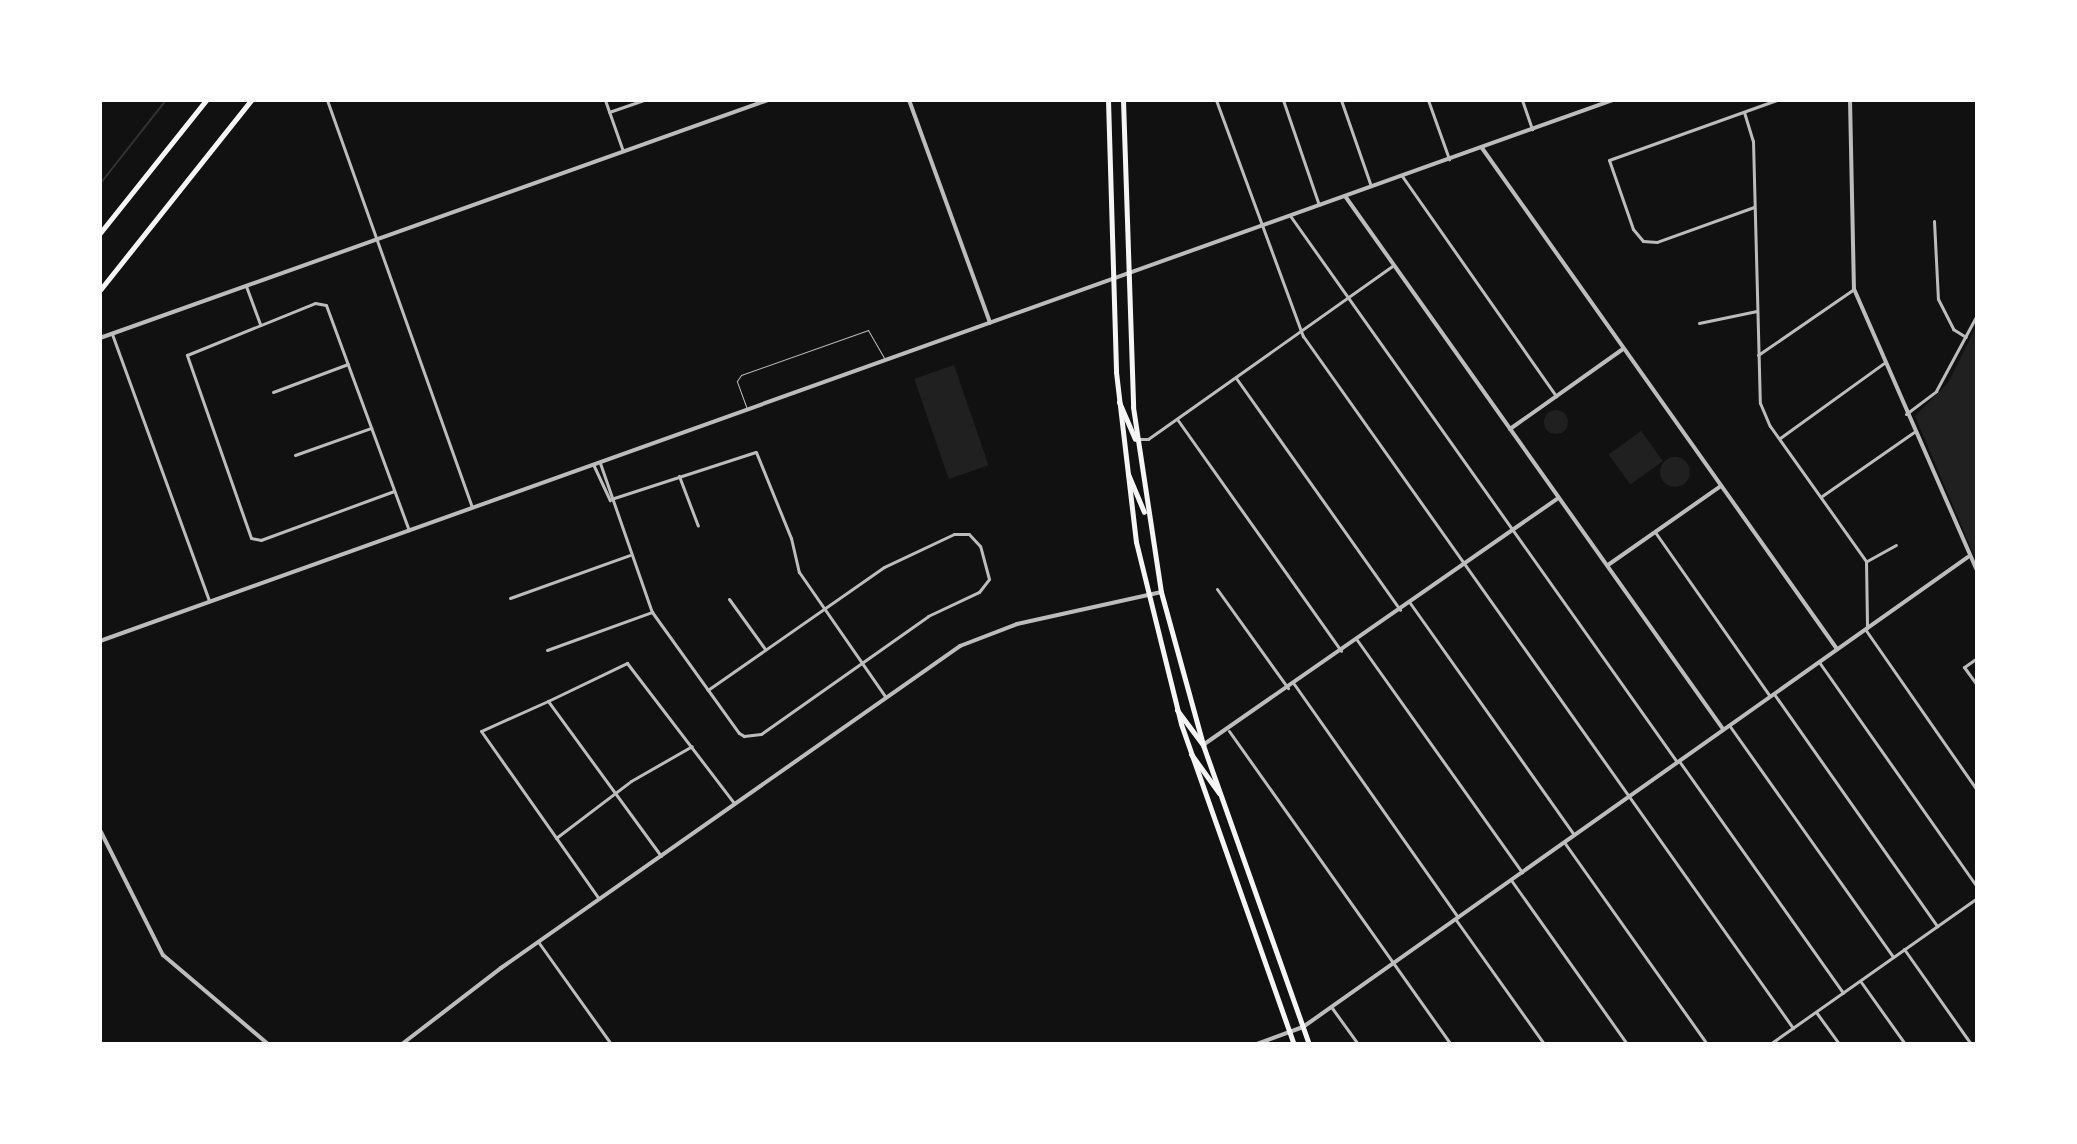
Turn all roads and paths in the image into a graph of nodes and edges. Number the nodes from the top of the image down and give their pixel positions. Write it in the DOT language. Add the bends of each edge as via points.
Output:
graph roads {
  1 [pos="206,100"];
  2 [pos="251,100"];
  3 [pos="327,100"];
  4 [pos="605,100"];
  5 [pos="643,100"];
  6 [pos="768,100"];
  7 [pos="909,100"];
  8 [pos="1108,100"];
  9 [pos="1123,100"];
  10 [pos="1216,100"];
  11 [pos="1283,100"];
  12 [pos="1341,100"];
  13 [pos="1428,100"];
  14 [pos="1522,100"];
  15 [pos="1777,100"];
  16 [pos="1850,100"];
  17 [pos="1609,101"];
  18 [pos="609,112"];
  19 [pos="1744,112"];
  20 [pos="1532,129"];
  21 [pos="1482,147"];
  22 [pos="623,151"];
  23 [pos="1449,159"];
  24 [pos="1401,176"];
  25 [pos="1371,186"];
  26 [pos="1345,196"];
  27 [pos="1319,205"];
  28 [pos="1754,207"];
  29 [pos="1290,216"];
  30 [pos="1934,221"];
  31 [pos="1261,227"];
  32 [pos="100,233"];
  33 [pos="377,238"];
  34 [pos="1394,265"];
  35 [pos="1127,274"];
  36 [pos="1113,280"];
  37 [pos="246,286"];
  38 [pos="1854,289"];
  39 [pos="100,290"];
  40 [pos="1347,298"];
  41 [pos="1757,311"];
  42 [pos="1977,315"];
  43 [pos="990,323"];
  44 [pos="1699,323"];
  45 [pos="260,325"];
  46 [pos="1300,330"];
  47 [pos="112,334"];
  48 [pos="1966,337"];
  49 [pos="100,338"];
  50 [pos="1623,349"];
  51 [pos="1758,355"];
  52 [pos="885,360"];
  53 [pos="1884,363"];
  54 [pos="348,364"];
  55 [pos="1235,377"];
  56 [pos="273,392"];
  57 [pos="1556,396"];
  58 [pos="1118,401"];
  59 [pos="747,409"];
  60 [pos="1906,414"];
  61 [pos="1177,419"];
  62 [pos="371,428"];
  63 [pos="1510,429"];
  64 [pos="1914,432"];
  65 [pos="1135,439"];
  66 [pos="1779,439"];
  67 [pos="295,455"];
  68 [pos="600,462"];
  69 [pos="593,464"];
  70 [pos="1127,472"];
  71 [pos="679,476"];
  72 [pos="1721,486"];
  73 [pos="394,491"];
  74 [pos="1821,497"];
  75 [pos="1559,498"];
  76 [pos="610,500"];
  77 [pos="472,507"];
  78 [pos="1146,516"];
  79 [pos="698,526"];
  80 [pos="409,530"];
  81 [pos="1511,531"];
  82 [pos="1655,532"];
  83 [pos="1896,545"];
  84 [pos="630,555"];
  85 [pos="1968,557"];
  86 [pos="1866,561"];
  87 [pos="1464,564"];
  88 [pos="1607,565"];
  89 [pos="1977,571"];
  90 [pos="1217,589"];
  91 [pos="1161,592"];
  92 [pos="1147,595"];
  93 [pos="510,598"];
  94 [pos="729,599"];
  95 [pos="209,601"];
  96 [pos="1410,603"];
  97 [pos="824,608"];
  98 [pos="1400,610"];
  99 [pos="652,612"];
  100 [pos="1866,628"];
  101 [pos="1357,640"];
  102 [pos="100,641"];
  103 [pos="765,649"];
  104 [pos="1837,649"];
  105 [pos="547,650"];
  106 [pos="1341,651"];
  107 [pos="1977,658"];
  108 [pos="863,662"];
  109 [pos="1819,662"];
  110 [pos="1294,684"];
  111 [pos="1977,685"];
  112 [pos="1288,688"];
  113 [pos="708,690"];
  114 [pos="1772,695"];
  115 [pos="885,696"];
  116 [pos="548,701"];
  117 [pos="1177,709"];
  118 [pos="1729,725"];
  119 [pos="1723,729"];
  120 [pos="1229,731"];
  121 [pos="1203,745"];
  122 [pos="692,746"];
  123 [pos="1191,754"];
  124 [pos="1678,761"];
  125 [pos="1977,790"];
  126 [pos="1220,793"];
  127 [pos="616,795"];
  128 [pos="1628,796"];
  129 [pos="734,803"];
  130 [pos="100,830"];
  131 [pos="1574,835"];
  132 [pos="556,838"];
  133 [pos="1564,842"];
  134 [pos="661,856"];
  135 [pos="1522,872"];
  136 [pos="1511,880"];
  137 [pos="1977,887"];
  138 [pos="1977,898"];
  139 [pos="599,899"];
  140 [pos="1457,918"];
  141 [pos="1937,926"];
  142 [pos="539,943"];
  143 [pos="1904,949"];
  144 [pos="1893,957"];
  145 [pos="1394,962"];
  146 [pos="1860,981"];
  147 [pos="1843,993"];
  148 [pos="1331,1006"];
  149 [pos="1816,1012"];
  150 [pos="1303,1027"];
  151 [pos="1793,1028"];
  152 [pos="1290,1032"];
  153 [pos="268,1044"];
  154 [pos="402,1044"];
  155 [pos="611,1044"];
  156 [pos="1257,1044"];
  157 [pos="1294,1044"];
  158 [pos="1309,1044"];
  159 [pos="1358,1044"];
  160 [pos="1451,1044"];
  161 [pos="1544,1044"];
  162 [pos="1627,1044"];
  163 [pos="1707,1044"];
  164 [pos="1770,1044"];
  165 [pos="1839,1044"];
  166 [pos="1905,1044"];
  167 [pos="1971,1044"];
  1 -- 32 [label="main road"];
  2 -- 39 [label="main road"];
  3 -- 33 [label="street"];
  4 -- 18 [label="street"];
  5 -- 18 [label="street"];
  6 -- 22 [label="street"];
  7 -- 43 [label="street"];
  8 -- 36 [label="main road"];
  9 -- 35 [label="main road"];
  10 -- 31 [label="street"];
  11 -- 27 [label="street"];
  12 -- 25 [label="street"];
  13 -- 23 [label="street"];
  14 -- 20 [label="street"];
  15 -- 19 [label="street"];
  16 -- 38 [label="street"];
  17 -- 20 [label="street"];
  18 -- 22 [label="street"];
  19 -- 28 [label="street" via="1753,141"];
  19 -- 28 [label="street" via="1609,160 1633,229 1643,241 1657,242"];
  20 -- 21 [label="street"];
  21 -- 23 [label="street"];
  21 -- 50 [label="street"];
  22 -- 33 [label="street"];
  23 -- 24 [label="street"];
  24 -- 25 [label="street"];
  24 -- 57 [label="street"];
  25 -- 26 [label="street"];
  26 -- 27 [label="street"];
  26 -- 34 [label="street"];
  27 -- 29 [label="street"];
  28 -- 41 [label="street"];
  29 -- 31 [label="street"];
  29 -- 40 [label="street"];
  30 -- 48 [label="street" via="1938,299 1953,329"];
  31 -- 35 [label="street"];
  31 -- 46 [label="street"];
  33 -- 37 [label="street"];
  33 -- 77 [label="street"];
  34 -- 40 [label="street"];
  34 -- 63 [label="street"];
  35 -- 36 [label="street"];
  35 -- 65 [label="main road"];
  36 -- 43 [label="street"];
  36 -- 58 [label="main road"];
  37 -- 45 [label="street"];
  37 -- 47 [label="street"];
  38 -- 51 [label="street"];
  38 -- 53 [label="street"];
  40 -- 46 [label="street"];
  40 -- 81 [label="street"];
  41 -- 44 [label="street"];
  41 -- 51 [label="street"];
  42 -- 48 [label="street"];
  43 -- 52 [label="street"];
  45 -- 54 [label="street" via="315,303 326,305"];
  45 -- 73 [label="street" via="187,355 251,538 261,540"];
  46 -- 55 [label="street"];
  46 -- 87 [label="street"];
  47 -- 49 [label="street"];
  47 -- 95 [label="street"];
  48 -- 60 [label="street" via="1936,391"];
  50 -- 57 [label="street"];
  50 -- 72 [label="street"];
  51 -- 66 [label="street" via="1760,403"];
  52 -- 59 [label="street"];
  52 -- 59 [label="lane" via="868,330 756,369 737,381"];
  53 -- 60 [label="street"];
  53 -- 66 [label="street"];
  54 -- 56 [label="street"];
  54 -- 62 [label="street"];
  55 -- 61 [label="street"];
  55 -- 98 [label="street"];
  57 -- 63 [label="street"];
  58 -- 65 [label="main road"];
  58 -- 70 [label="main road"];
  59 -- 68 [label="street"];
  60 -- 64 [label="street"];
  61 -- 65 [label="street" via="1148,439"];
  61 -- 106 [label="street"];
  62 -- 67 [label="street"];
  62 -- 73 [label="street"];
  63 -- 75 [label="street"];
  64 -- 74 [label="street"];
  64 -- 85 [label="street"];
  65 -- 78 [label="main road"];
  66 -- 74 [label="street"];
  68 -- 69 [label="street"];
  68 -- 76 [label="street"];
  69 -- 76 [label="street"];
  69 -- 77 [label="street"];
  70 -- 78 [label="main road"];
  70 -- 92 [label="main road"];
  71 -- 76 [label="street"];
  71 -- 79 [label="street"];
  71 -- 97 [label="street" via="756,452 799,572"];
  72 -- 82 [label="street"];
  72 -- 104 [label="street"];
  73 -- 80 [label="street"];
  74 -- 86 [label="street"];
  75 -- 81 [label="street"];
  75 -- 88 [label="street"];
  76 -- 84 [label="street"];
  77 -- 80 [label="street"];
  78 -- 91 [label="main road"];
  80 -- 95 [label="street"];
  81 -- 87 [label="street"];
  81 -- 124 [label="street"];
  82 -- 88 [label="street"];
  82 -- 114 [label="street"];
  83 -- 86 [label="street"];
  84 -- 93 [label="street"];
  84 -- 99 [label="street"];
  85 -- 89 [label="street"];
  85 -- 100 [label="street"];
  86 -- 100 [label="street"];
  87 -- 96 [label="street"];
  87 -- 128 [label="street"];
  88 -- 119 [label="street"];
  90 -- 112 [label="street"];
  91 -- 92 [label="street"];
  91 -- 121 [label="main road"];
  92 -- 115 [label="street" via="997,629 960,646"];
  92 -- 117 [label="main road"];
  94 -- 103 [label="street"];
  95 -- 102 [label="street"];
  96 -- 98 [label="street"];
  96 -- 131 [label="street"];
  97 -- 103 [label="street"];
  97 -- 108 [label="street"];
  97 -- 108 [label="street" via="876,571 954,534 976,539 989,579 979,592 928,616"];
  98 -- 101 [label="street"];
  99 -- 105 [label="street"];
  99 -- 113 [label="street"];
  100 -- 104 [label="street"];
  100 -- 125 [label="street"];
  101 -- 106 [label="street"];
  101 -- 135 [label="street"];
  103 -- 113 [label="street"];
  104 -- 109 [label="street"];
  106 -- 110 [label="street"];
  107 -- 111 [label="street" via="1964,667"];
  108 -- 113 [label="street" via="751,737 739,733"];
  108 -- 115 [label="street"];
  109 -- 114 [label="street"];
  109 -- 137 [label="street"];
  110 -- 112 [label="street"];
  110 -- 140 [label="street"];
  112 -- 120 [label="street"];
  114 -- 118 [label="street"];
  114 -- 141 [label="street"];
  115 -- 129 [label="street"];
  116 -- 122 [label="street" via="627,663"];
  116 -- 127 [label="street"];
  116 -- 132 [label="street" via="481,731"];
  117 -- 121 [label="main road"];
  117 -- 123 [label="main road"];
  118 -- 119 [label="street"];
  118 -- 144 [label="street"];
  119 -- 124 [label="street"];
  120 -- 121 [label="street"];
  120 -- 145 [label="street"];
  121 -- 126 [label="main road"];
  122 -- 127 [label="street"];
  122 -- 129 [label="street"];
  123 -- 126 [label="main road" via="1211,788"];
  123 -- 152 [label="main road"];
  124 -- 128 [label="street"];
  124 -- 147 [label="street"];
  126 -- 150 [label="main road"];
  127 -- 132 [label="street"];
  127 -- 134 [label="street"];
  128 -- 131 [label="street"];
  128 -- 151 [label="street"];
  129 -- 134 [label="street"];
  130 -- 153 [label="street" via="163,955"];
  131 -- 133 [label="street"];
  132 -- 139 [label="street"];
  133 -- 135 [label="street"];
  133 -- 163 [label="street"];
  134 -- 139 [label="street"];
  135 -- 136 [label="street"];
  136 -- 140 [label="street"];
  136 -- 162 [label="street"];
  138 -- 141 [label="street"];
  139 -- 142 [label="street"];
  140 -- 145 [label="street"];
  140 -- 161 [label="street"];
  141 -- 143 [label="street"];
  142 -- 154 [label="street"];
  142 -- 155 [label="street"];
  143 -- 144 [label="street"];
  143 -- 167 [label="street"];
  144 -- 146 [label="street"];
  145 -- 148 [label="street"];
  145 -- 160 [label="street"];
  146 -- 147 [label="street"];
  146 -- 166 [label="street"];
  147 -- 149 [label="street"];
  148 -- 150 [label="street"];
  148 -- 159 [label="street"];
  149 -- 151 [label="street"];
  149 -- 165 [label="street"];
  150 -- 152 [label="street"];
  150 -- 158 [label="main road"];
  151 -- 164 [label="street"];
  152 -- 156 [label="street"];
  152 -- 157 [label="main road"];
}
